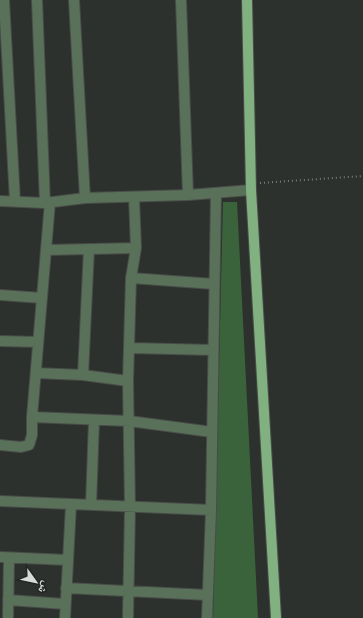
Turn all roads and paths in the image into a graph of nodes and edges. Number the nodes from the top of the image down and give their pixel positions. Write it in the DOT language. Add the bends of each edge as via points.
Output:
graph roads {
  1 [pos="4,0"];
  2 [pos="37,0"];
  3 [pos="74,0"];
  4 [pos="181,0"];
  5 [pos="247,0"];
  6 [pos="363,176"];
  7 [pos="251,187"];
  8 [pos="216,193"];
  9 [pos="188,195"];
  10 [pos="134,197"];
  11 [pos="85,198"];
  12 [pos="0,201"];
  13 [pos="15,201"];
  14 [pos="47,202"];
  15 [pos="136,248"];
  16 [pos="89,249"];
  17 [pos="46,250"];
  18 [pos="131,278"];
  19 [pos="214,284"];
  20 [pos="0,295"];
  21 [pos="42,298"];
  22 [pos="0,341"];
  23 [pos="38,342"];
  24 [pos="130,348"];
  25 [pos="213,350"];
  26 [pos="36,373"];
  27 [pos="83,375"];
  28 [pos="128,381"];
  29 [pos="32,417"];
  30 [pos="94,420"];
  31 [pos="129,421"];
  32 [pos="212,432"];
  33 [pos="0,445"];
  34 [pos="0,501"];
  35 [pos="71,505"];
  36 [pos="91,505"];
  37 [pos="130,507"];
  38 [pos="211,510"];
  39 [pos="5,558"];
  40 [pos="68,560"];
  41 [pos="66,588"];
  42 [pos="129,590"];
  43 [pos="208,595"];
  44 [pos="8,600"];
  45 [pos="65,604"];
  46 [pos="8,618"];
  47 [pos="65,618"];
  48 [pos="128,618"];
  49 [pos="207,618"];
  50 [pos="276,618"];
  1 -- 13 [label="street"];
  2 -- 14 [label="street"];
  3 -- 11 [label="street"];
  4 -- 9 [label="street"];
  5 -- 7 [label="main road"];
  6 -- 7 [label="path"];
  7 -- 8 [label="street"];
  7 -- 50 [label="main road"];
  8 -- 9 [label="street"];
  8 -- 19 [label="street"];
  9 -- 10 [label="street"];
  10 -- 11 [label="street"];
  10 -- 15 [label="street"];
  11 -- 14 [label="street"];
  12 -- 13 [label="street"];
  13 -- 14 [label="street"];
  14 -- 17 [label="street"];
  15 -- 16 [label="street"];
  15 -- 18 [label="street"];
  16 -- 17 [label="street"];
  16 -- 27 [label="street"];
  17 -- 21 [label="street"];
  18 -- 19 [label="street"];
  18 -- 24 [label="street"];
  19 -- 25 [label="street"];
  20 -- 21 [label="street"];
  21 -- 23 [label="street"];
  22 -- 23 [label="street"];
  23 -- 26 [label="street"];
  24 -- 25 [label="street"];
  24 -- 28 [label="street"];
  25 -- 32 [label="street"];
  26 -- 27 [label="street"];
  26 -- 29 [label="street"];
  27 -- 28 [label="street"];
  28 -- 31 [label="street"];
  29 -- 30 [label="street"];
  29 -- 33 [label="street" via="29,445"];
  30 -- 31 [label="street"];
  30 -- 36 [label="street"];
  31 -- 32 [label="street"];
  31 -- 37 [label="street"];
  32 -- 38 [label="street"];
  34 -- 35 [label="street"];
  35 -- 36 [label="street"];
  35 -- 40 [label="street"];
  36 -- 37 [label="street"];
  37 -- 38 [label="street"];
  37 -- 42 [label="street"];
  38 -- 43 [label="street"];
  39 -- 40 [label="street"];
  39 -- 44 [label="street"];
  40 -- 41 [label="street"];
  41 -- 42 [label="street"];
  41 -- 45 [label="street"];
  42 -- 43 [label="street"];
  42 -- 48 [label="street"];
  43 -- 49 [label="street"];
  44 -- 45 [label="street"];
  44 -- 46 [label="street"];
  45 -- 47 [label="street"];
}
